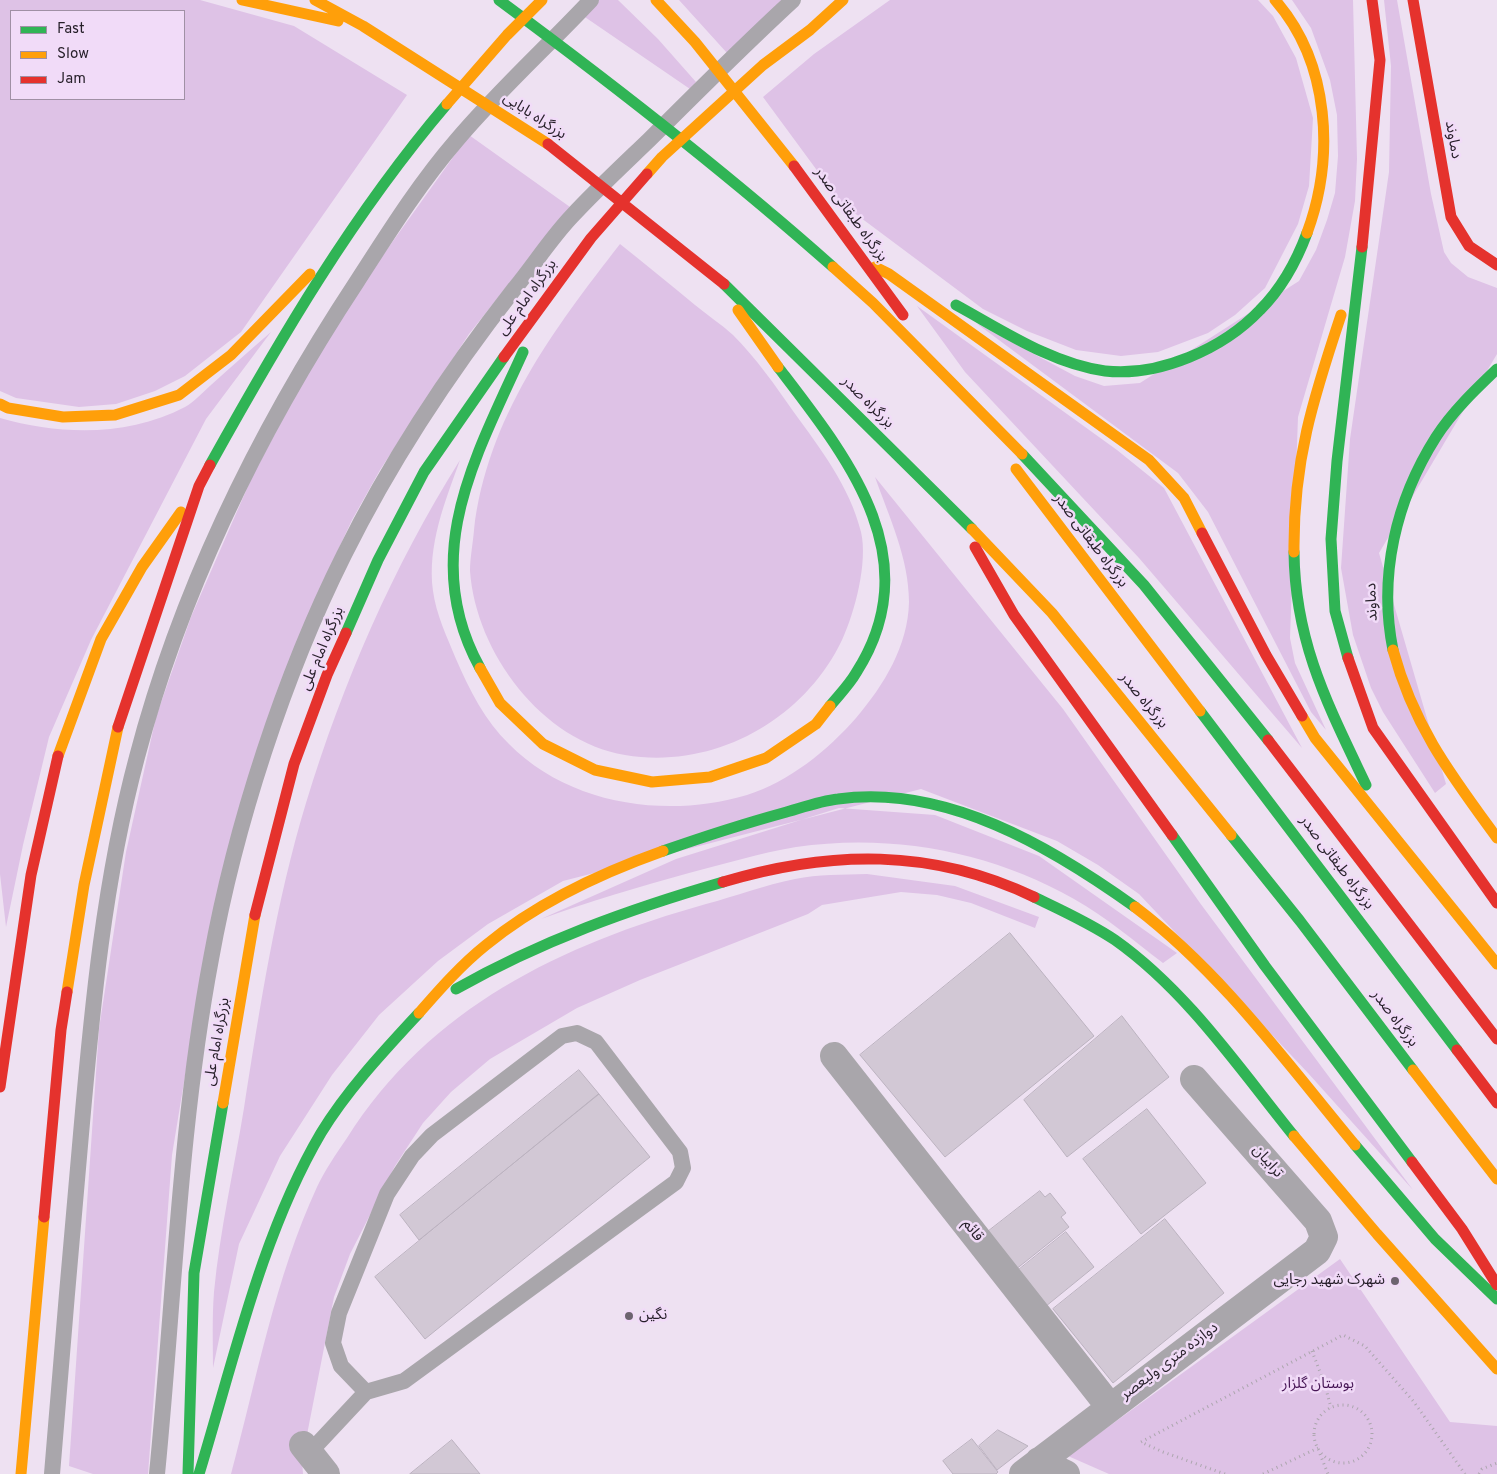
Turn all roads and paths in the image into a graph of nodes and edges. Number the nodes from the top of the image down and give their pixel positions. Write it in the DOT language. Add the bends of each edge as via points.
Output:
graph roads {
  1 [pos="242,0"];
  2 [pos="315,0"];
  3 [pos="499,0"];
  4 [pos="542,0"];
  5 [pos="591,0"];
  6 [pos="656,0"];
  7 [pos="793,0"];
  8 [pos="843,0"];
  9 [pos="1276,0"];
  10 [pos="1372,0"];
  11 [pos="1413,0"];
  12 [pos="856,4"];
  13 [pos="363,26"];
  14 [pos="810,30"];
  15 [pos="770,211"];
  16 [pos="347,234"];
  17 [pos="824,242"];
  18 [pos="840,250"];
  19 [pos="1361,252"];
  20 [pos="1497,264"];
  21 [pos="889,274"];
  22 [pos="721,281"];
  23 [pos="546,296"];
  24 [pos="1497,370"];
  25 [pos="0,404"];
  26 [pos="199,486"];
  27 [pos="955,511"];
  28 [pos="1383,820"];
  29 [pos="1497,838"];
  30 [pos="1497,903"];
  31 [pos="1497,964"];
  32 [pos="0,1001"];
  33 [pos="426,1005"];
  34 [pos="1497,1039"];
  35 [pos="3,1055"];
  36 [pos="834,1056"];
  37 [pos="1194,1079"];
  38 [pos="0,1087"];
  39 [pos="1497,1103"];
  40 [pos="1497,1179"];
  41 [pos="1317,1251"];
  42 [pos="1497,1286"];
  43 [pos="1497,1299"];
  44 [pos="1312,1351"];
  45 [pos="1497,1369"];
  46 [pos="366,1392"];
  47 [pos="1110,1407"];
  48 [pos="1331,1408"];
  49 [pos="1318,1448"];
  50 [pos="306,1449"];
  51 [pos="1497,1463"];
  52 [pos="1031,1468"];
  53 [pos="21,1474"];
  54 [pos="52,1474"];
  55 [pos="157,1474"];
  56 [pos="188,1474"];
  57 [pos="199,1474"];
  58 [pos="326,1474"];
  59 [pos="1066,1474"];
  60 [pos="1225,1474"];
  61 [pos="1263,1474"];
  62 [pos="1328,1474"];
  63 [pos="1465,1474"];
  64 [pos="1479,1474"];
  1 -- 13 [label="main road"];
  2 -- 13 [label="main road, بزرگراه بابایی"];
  3 -- 15 [label="main road" via="617,87"];
  4 -- 16 [label="main road" via="507,35 431,123"];
  5 -- 54 [label="lane" via="457,139 414,195 324,332 262,438 231,502 167,663 135,766 99,960 89,1037"];
  6 -- 39 [label="main road, بزرگراه طبقاتی صدر" via="696,44 807,182 1009,459"];
  7 -- 55 [label="lane" via="570,218 469,347 379,489 315,618 288,685 258,775 211,959 176,1238"];
  8 -- 14 [label="main road, بزرگراه امام علی"];
  9 -- 21 [label="main road" via="1314,67 1324,132 1321,193 1301,252 1284,281 1265,305 1232,333 1191,355 1150,370 1100,371 1073,364"];
  10 -- 19 [label="main road" via="1380,60"];
  11 -- 20 [label="main road, دماوند" via="1450,217 1460,238 1477,256"];
  12 -- 14 [label="main road"];
  13 -- 22 [label="main road, بزرگراه بابایی" via="560,152"];
  14 -- 23 [label="main road, بزرگراه امام علی" via="763,65 662,157 591,238"];
  15 -- 17 [label="main road"];
  15 -- 34 [label="main road" via="873,303 957,385 1144,586 1311,795"];
  16 -- 25 [label="main road" via="231,355 179,395 115,414 63,417"];
  16 -- 26 [label="main road" via="262,372"];
  18 -- 21 [label="main road"];
  19 -- 28 [label="main road" via="1302,445 1294,506 1294,565 1302,628 1320,688"];
  19 -- 30 [label="main road" via="1349,342 1331,539 1335,612 1373,728"];
  21 -- 28 [label="main road" via="1149,460 1174,484 1195,516 1266,655 1315,738"];
  22 -- 23 [label="main road" via="759,344 827,430 860,480 878,529 885,585 878,625 868,653 842,696 807,732 772,756 740,770 710,779 678,782 637,782 594,771 560,754 530,733 501,705 476,667 457,612 452,558 462,502"];
  22 -- 27 [label="main road, بزرگراه صدر"];
  23 -- 56 [label="main road, بزرگراه امام علی" via="424,472 378,560 327,676 294,764 256,911 194,1273"];
  24 -- 29 [label="main road, دماوند" via="1457,410 1436,437 1407,490 1390,551 1387,602 1398,671 1417,717 1440,757"];
  26 -- 35 [label="main road" via="142,567 101,639 59,751 31,875"];
  26 -- 53 [label="main road" via="116,733 84,885 61,1030"];
  27 -- 40 [label="main road, بزرگراه صدر" via="1059,621 1300,921"];
  27 -- 42 [label="main road" via="1014,615 1265,966 1462,1229"];
  28 -- 31 [label="main road"];
  32 -- 35 [label="main road"];
  33 -- 43 [label="main road" via="486,944 540,906 664,851 837,799 891,796 942,806 1004,829 1064,859 1096,878 1171,936 1223,986 1436,1241"];
  33 -- 45 [label="main road" via="509,958 608,918 764,871 821,860 859,859 902,861 981,875 1044,901 1116,940 1156,974"];
  33 -- 57 [label="main road" via="372,1063 330,1119 303,1168 280,1219"];
  35 -- 38 [label="main road"];
  36 -- 47 [label="street, قائم"];
  37 -- 41 [label="street, ترابیان" via="1318,1221 1324,1237"];
  41 -- 47 [label="street, دوازده متری ولیعصر"];
  44 -- 48 [label="path"];
  44 -- 60 [label="path" via="1141,1442"];
  44 -- 63 [label="path" via="1343,1335 1365,1346 1414,1402"];
  46 -- 46 [label="lane" via="404,1381 676,1182 683,1168 680,1152 596,1042 577,1033 562,1036 432,1135 387,1194 339,1313 332,1343 341,1366"];
  46 -- 50 [label="lane"];
  47 -- 52 [label="street, دوازده متری ولیعصر"];
  48 -- 49 [label="path" via="1317,1421 1314,1430"];
  48 -- 49 [label="path" via="1350,1406 1365,1416 1370,1424 1370,1443 1366,1452 1351,1462 1332,1461"];
  49 -- 61 [label="path"];
  49 -- 62 [label="path"];
  50 -- 58 [label="street"];
  51 -- 64 [label="path"];
  52 -- 59 [label="street"];
}
